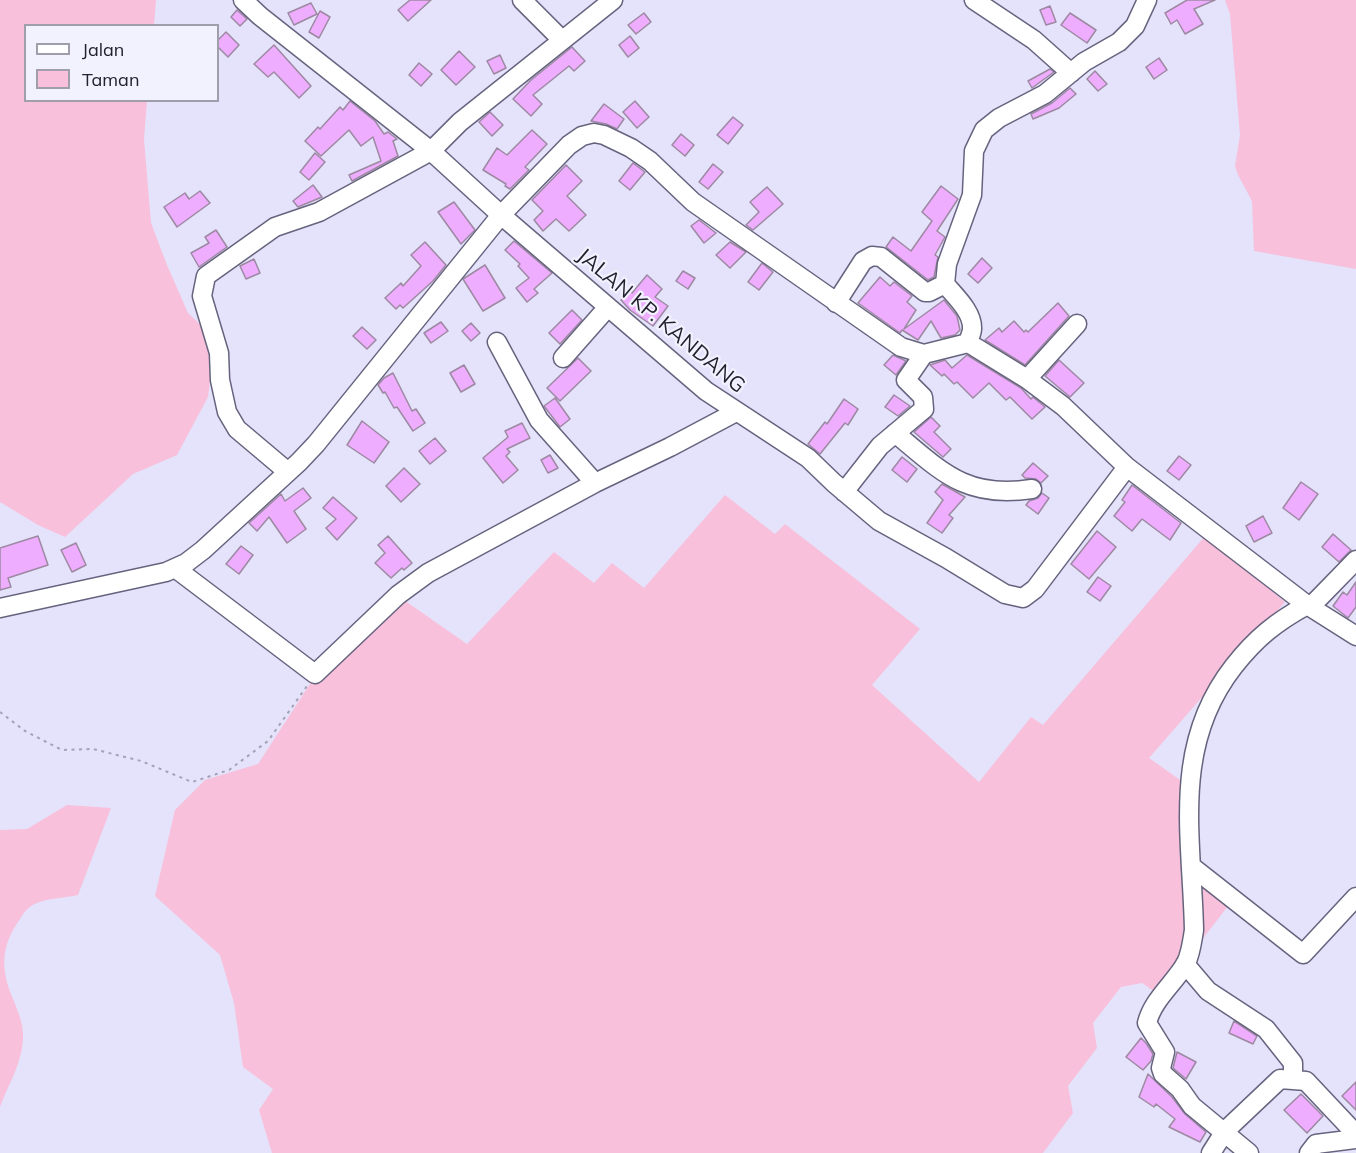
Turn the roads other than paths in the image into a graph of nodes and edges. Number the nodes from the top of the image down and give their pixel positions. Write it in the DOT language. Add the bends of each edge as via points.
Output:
graph roads {
  1 [pos="243,0"];
  2 [pos="522,0"];
  3 [pos="613,0"];
  4 [pos="974,0"];
  5 [pos="1147,0"];
  6 [pos="562,40"];
  7 [pos="1071,73"];
  8 [pos="431,151"];
  9 [pos="501,215"];
  10 [pos="945,284"];
  11 [pos="836,303"];
  12 [pos="608,307"];
  13 [pos="1077,324"];
  14 [pos="497,342"];
  15 [pos="968,343"];
  16 [pos="924,354"];
  17 [pos="563,358"];
  18 [pos="1027,379"];
  19 [pos="736,412"];
  20 [pos="895,433"];
  21 [pos="1127,467"];
  22 [pos="288,472"];
  23 [pos="595,483"];
  24 [pos="1032,489"];
  25 [pos="844,492"];
  26 [pos="1356,560"];
  27 [pos="175,568"];
  28 [pos="1307,605"];
  29 [pos="0,608"];
  30 [pos="1356,636"];
  31 [pos="1191,867"];
  32 [pos="1356,897"];
  33 [pos="1185,963"];
  34 [pos="1293,1079"];
  35 [pos="1225,1131"];
  36 [pos="1356,1134"];
  37 [pos="1356,1139"];
  38 [pos="1211,1153"];
  39 [pos="1249,1153"];
  40 [pos="1309,1153"];
  1 -- 8 [label="street, JALAN KP. KANDANG"];
  2 -- 6 [label="street"];
  3 -- 6 [label="street"];
  4 -- 7 [label="street" via="1034,40"];
  5 -- 7 [label="street" via="1130,32"];
  6 -- 8 [label="street" via="460,122"];
  7 -- 10 [label="street" via="1045,94 991,123 979,137 974,151 972,195 957,231"];
  8 -- 9 [label="street, JALAN KP. KANDANG"];
  8 -- 22 [label="street" via="319,212 275,228 206,276 202,296 219,353 227,412 237,429"];
  9 -- 11 [label="street" via="569,145 582,136 604,135 650,161 693,202"];
  9 -- 12 [label="street, JALAN KP. KANDANG"];
  9 -- 22 [label="street" via="342,412"];
  10 -- 11 [label="street" via="926,293 881,257 872,256 863,261"];
  10 -- 15 [label="street" via="969,316 973,330"];
  11 -- 16 [label="street" via="901,347"];
  12 -- 17 [label="street"];
  12 -- 19 [label="street, JALAN KP. KANDANG"];
  13 -- 18 [label="street"];
  14 -- 23 [label="street" via="538,420"];
  15 -- 16 [label="street"];
  15 -- 18 [label="street"];
  16 -- 20 [label="street" via="906,380 923,397 924,409"];
  18 -- 21 [label="street" via="1063,406"];
  19 -- 23 [label="street"];
  19 -- 25 [label="street, JALAN KP. KANDANG" via="801,452"];
  20 -- 24 [label="street" via="945,475 963,484 991,491"];
  20 -- 25 [label="street" via="872,454"];
  21 -- 25 [label="street, JALAN KP. KANDANG" via="1035,590 1023,598 1005,594 892,529"];
  21 -- 28 [label="street"];
  22 -- 27 [label="street" via="203,550"];
  23 -- 27 [label="street" via="415,582 315,674"];
  26 -- 28 [label="street" via="1314,603"];
  27 -- 29 [label="street"];
  28 -- 30 [label="street"];
  28 -- 31 [label="street" via="1280,620 1257,640 1227,675 1204,717 1190,788"];
  31 -- 32 [label="street" via="1303,954"];
  31 -- 33 [label="street" via="1194,930"];
  33 -- 34 [label="street" via="1208,991 1266,1029 1293,1063"];
  33 -- 35 [label="street" via="1162,993 1147,1023 1165,1052 1163,1074 1192,1106"];
  34 -- 35 [label="street" via="1280,1078"];
  34 -- 36 [label="street" via="1306,1081"];
  35 -- 38 [label="street"];
  35 -- 39 [label="street"];
  37 -- 40 [label="street" via="1316,1144"];
}
